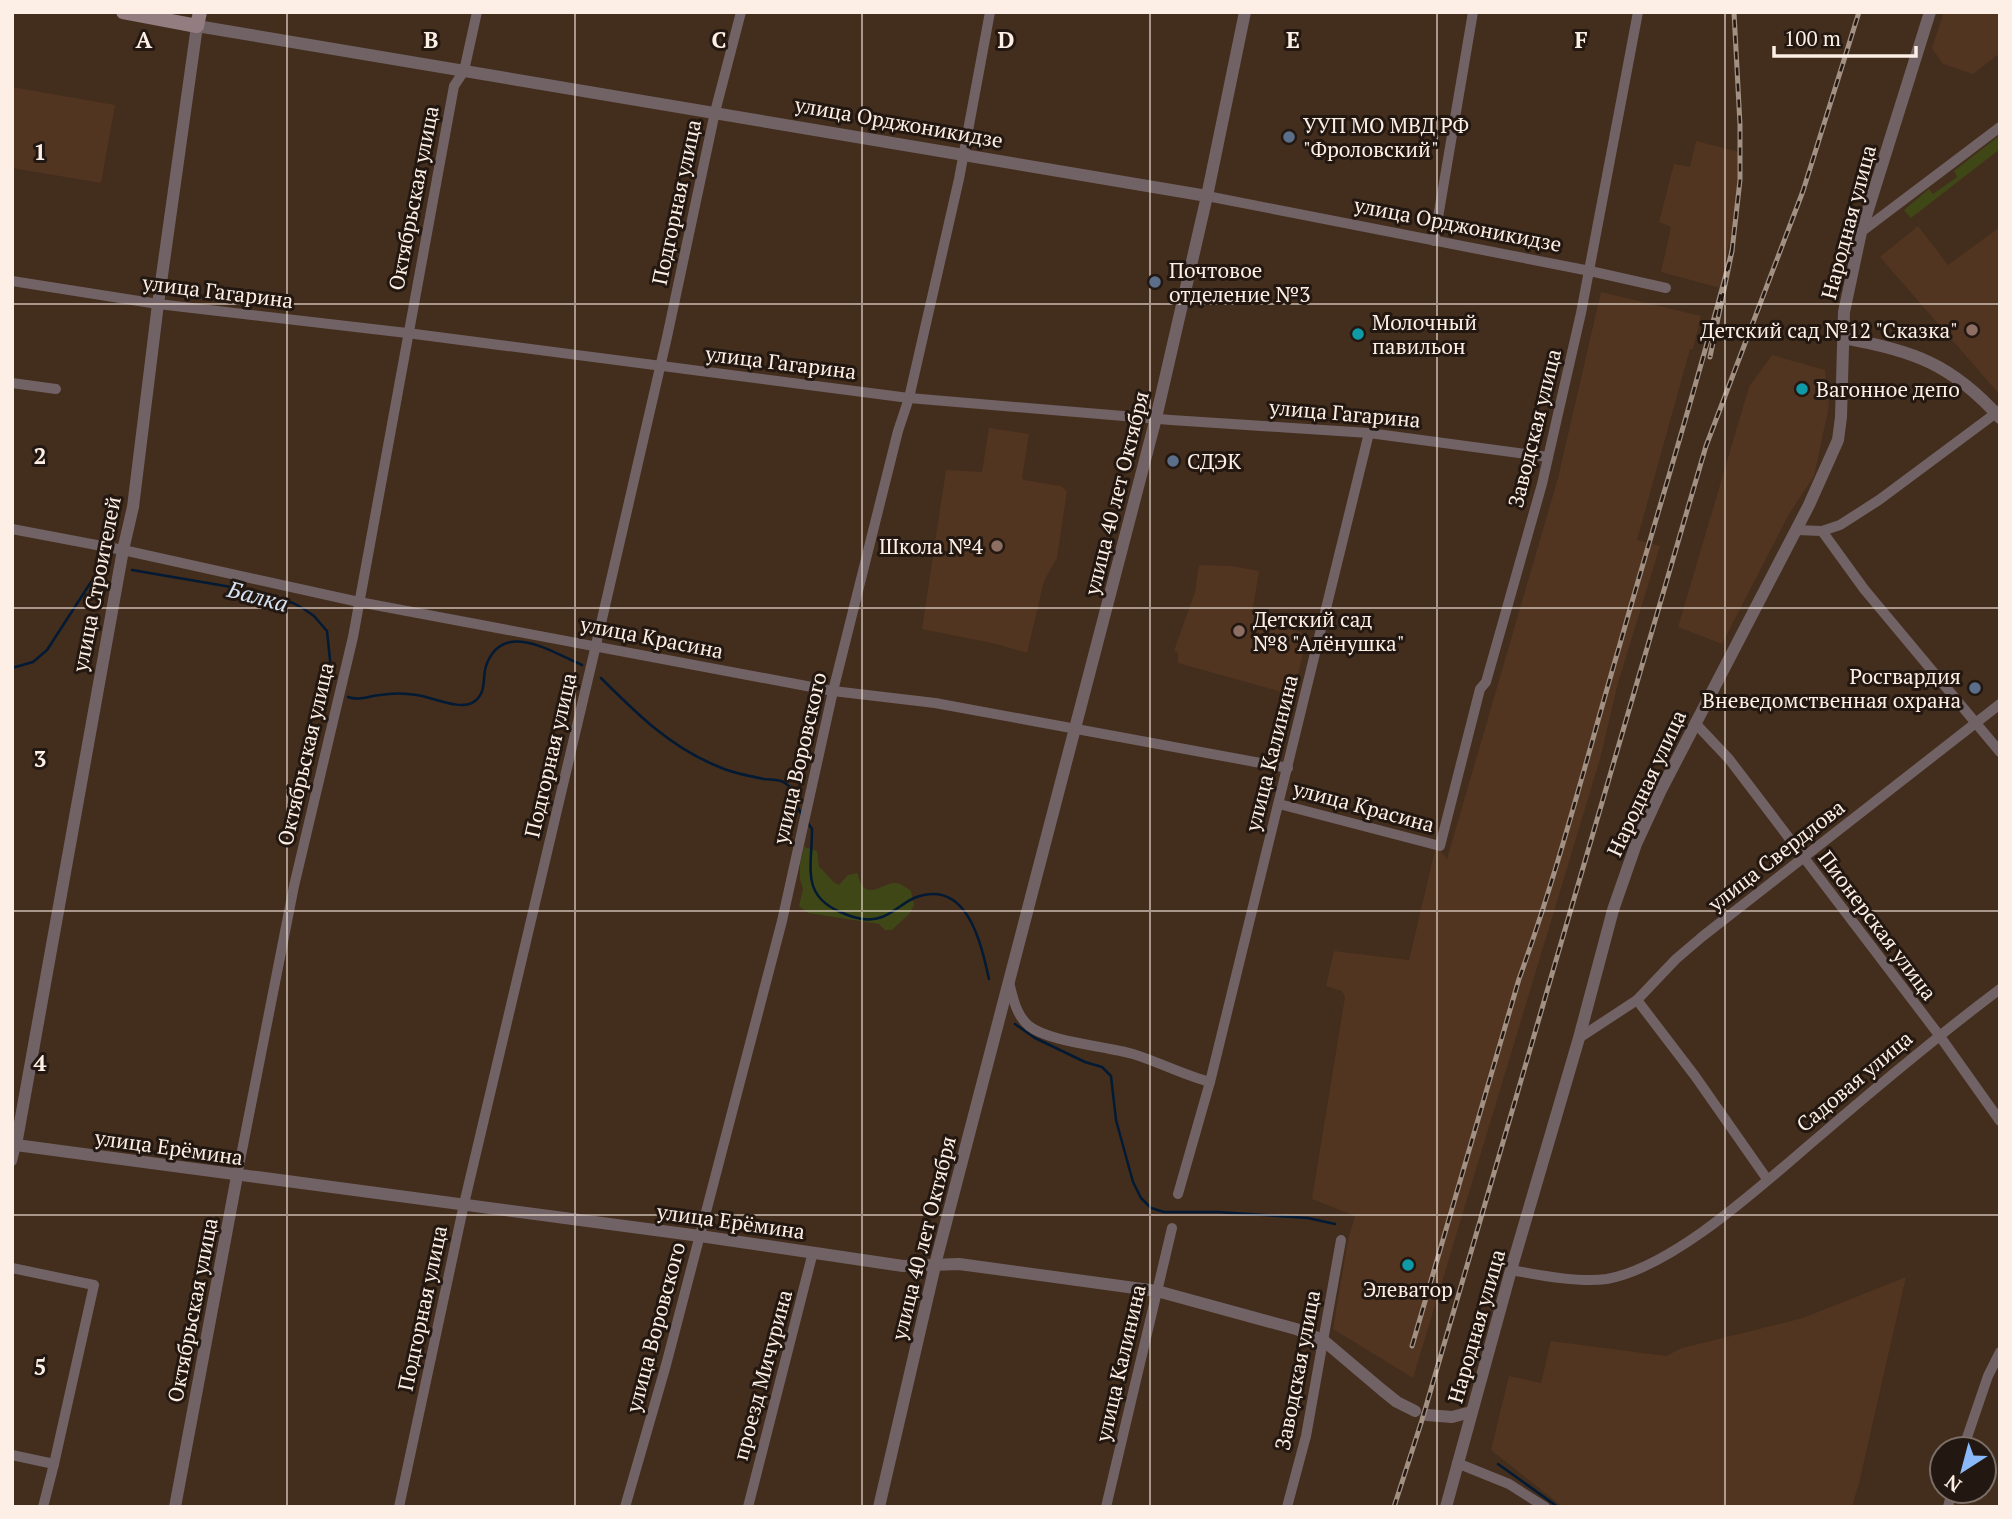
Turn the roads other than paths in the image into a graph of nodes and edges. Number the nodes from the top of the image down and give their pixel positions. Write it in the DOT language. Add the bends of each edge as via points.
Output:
graph roads {
  1 [pos="123,12"];
  2 [pos="477,12"];
  3 [pos="741,12"];
  4 [pos="990,12"];
  5 [pos="1245,12"];
  6 [pos="1473,12"];
  7 [pos="1638,12"];
  8 [pos="1930,12"];
  9 [pos="199,19"];
  10 [pos="464,71"];
  11 [pos="715,112"];
  12 [pos="2000,127"];
  13 [pos="963,154"];
  14 [pos="1207,196"];
  15 [pos="1861,232"];
  16 [pos="1434,241"];
  17 [pos="1590,271"];
  18 [pos="12,281"];
  19 [pos="1666,288"];
  20 [pos="158,304"];
  21 [pos="407,333"];
  22 [pos="1843,338"];
  23 [pos="660,366"];
  24 [pos="12,383"];
  25 [pos="56,389"];
  26 [pos="909,398"];
  27 [pos="1998,414"];
  28 [pos="1156,418"];
  29 [pos="1369,433"];
  30 [pos="1548,457"];
  31 [pos="12,529"];
  32 [pos="1796,530"];
  33 [pos="1822,531"];
  34 [pos="123,550"];
  35 [pos="359,602"];
  36 [pos="596,645"];
  37 [pos="833,691"];
  38 [pos="2000,705"];
  39 [pos="1695,723"];
  40 [pos="1975,724"];
  41 [pos="1074,730"];
  42 [pos="2000,752"];
  43 [pos="1288,768"];
  44 [pos="1279,804"];
  45 [pos="1440,846"];
  46 [pos="1804,858"];
  47 [pos="1009,980"];
  48 [pos="2000,989"];
  49 [pos="1637,1000"];
  50 [pos="1939,1035"];
  51 [pos="1579,1038"];
  52 [pos="1210,1082"];
  53 [pos="2000,1121"];
  54 [pos="14,1144"];
  55 [pos="12,1161"];
  56 [pos="237,1176"];
  57 [pos="1767,1179"];
  58 [pos="1178,1194"];
  59 [pos="464,1205"];
  60 [pos="1172,1228"];
  61 [pos="700,1236"];
  62 [pos="1341,1240"];
  63 [pos="813,1252"];
  64 [pos="934,1265"];
  65 [pos="12,1268"];
  66 [pos="1511,1270"];
  67 [pos="1157,1291"];
  68 [pos="1323,1340"];
  69 [pos="2000,1352"];
  70 [pos="1471,1412"];
  71 [pos="1968,1435"];
  72 [pos="12,1455"];
  73 [pos="1457,1462"];
  74 [pos="54,1464"];
  75 [pos="43,1507"];
  76 [pos="175,1507"];
  77 [pos="398,1507"];
  78 [pos="625,1507"];
  79 [pos="748,1507"];
  80 [pos="879,1507"];
  81 [pos="1106,1507"];
  82 [pos="1287,1507"];
  83 [pos="1446,1507"];
  84 [pos="1545,1507"];
  1 -- 9 [label="main road, улица Орджоникидзе"];
  2 -- 10 [label="street, Октябрьская улица"];
  3 -- 11 [label="street, Подгорная улица"];
  4 -- 13 [label="street, улица Воровского"];
  5 -- 14 [label="street, улица 40 лет Октября"];
  6 -- 16 [label="street"];
  7 -- 17 [label="street, Заводская улица"];
  8 -- 15 [label="street, Народная улица"];
  9 -- 10 [label="street, улица Орджоникидзе"];
  9 -- 20 [label="street, улица Строителей"];
  10 -- 11 [label="street, улица Орджоникидзе"];
  10 -- 21 [label="street, Октябрьская улица" via="454,86"];
  11 -- 13 [label="street, улица Орджоникидзе"];
  11 -- 23 [label="street, Подгорная улица"];
  12 -- 15 [label="street"];
  13 -- 14 [label="street, улица Орджоникидзе"];
  13 -- 26 [label="street, улица Воровского"];
  14 -- 16 [label="street, улица Орджоникидзе"];
  14 -- 28 [label="street, улица 40 лет Октября"];
  15 -- 22 [label="street, Народная улица" via="1847,293"];
  16 -- 17 [label="street, улица Орджоникидзе"];
  17 -- 19 [label="street, улица Орджоникидзе"];
  17 -- 30 [label="street, Заводская улица"];
  18 -- 20 [label="street, улица Гагарина"];
  20 -- 21 [label="street, улица Гагарина"];
  20 -- 34 [label="street, улица Строителей" via="133,507"];
  21 -- 23 [label="street, улица Гагарина"];
  21 -- 35 [label="street, Октябрьская улица"];
  22 -- 27 [label="street" via="1924,359 1956,376"];
  22 -- 32 [label="street, Народная улица" via="1838,440"];
  23 -- 26 [label="street, улица Гагарина"];
  23 -- 36 [label="street, Подгорная улица"];
  24 -- 25 [label="street"];
  26 -- 28 [label="street, улица Гагарина"];
  26 -- 37 [label="street, улица Воровского"];
  27 -- 33 [label="street" via="1879,500"];
  28 -- 29 [label="street, улица Гагарина"];
  28 -- 41 [label="street, улица 40 лет Октября"];
  29 -- 30 [label="street, улица Гагарина"];
  29 -- 43 [label="street, улица Калинина"];
  30 -- 45 [label="street, Заводская улица"];
  31 -- 34 [label="street, улица Красина"];
  32 -- 33 [label="street"];
  32 -- 39 [label="street, Народная улица"];
  33 -- 40 [label="street"];
  34 -- 35 [label="street, улица Красина"];
  34 -- 54 [label="street, улица Строителей"];
  35 -- 36 [label="street, улица Красина"];
  35 -- 56 [label="street, Октябрьская улица" via="294,886"];
  36 -- 37 [label="street, улица Красина"];
  36 -- 59 [label="street, Подгорная улица"];
  37 -- 41 [label="street, улица Красина" via="936,703"];
  37 -- 61 [label="street, улица Воровского" via="782,921"];
  38 -- 40 [label="street, улица Свердлова"];
  39 -- 46 [label="street, Пионерская улица"];
  39 -- 51 [label="street, Народная улица" via="1636,844"];
  40 -- 42 [label="street"];
  40 -- 46 [label="street, улица Свердлова"];
  41 -- 43 [label="street, улица Красина"];
  41 -- 47 [label="street, улица 40 лет Октября"];
  43 -- 44 [label="street, улица Калинина"];
  44 -- 45 [label="street, улица Красина"];
  44 -- 52 [label="street, улица Калинина"];
  46 -- 49 [label="street, улица Свердлова" via="1694,944"];
  46 -- 50 [label="street, Пионерская улица"];
  47 -- 52 [label="street" via="1015,1006 1030,1027 1131,1054"];
  47 -- 64 [label="street, улица 40 лет Октября"];
  48 -- 50 [label="street, Садовая улица"];
  49 -- 51 [label="street, улица Свердлова"];
  49 -- 57 [label="street"];
  50 -- 53 [label="street, Пионерская улица"];
  50 -- 57 [label="street, Садовая улица"];
  51 -- 66 [label="street, Народная улица"];
  52 -- 58 [label="street, улица Калинина"];
  54 -- 55 [label="street, улица Строителей"];
  54 -- 56 [label="street, улица Ерёмина"];
  56 -- 59 [label="street, улица Ерёмина"];
  56 -- 76 [label="street, Октябрьская улица"];
  57 -- 66 [label="street, Садовая улица" via="1710,1226 1652,1264 1606,1279 1552,1278"];
  59 -- 61 [label="street, улица Ерёмина"];
  59 -- 77 [label="street, Подгорная улица"];
  60 -- 67 [label="street, улица Калинина"];
  61 -- 63 [label="street, улица Ерёмина"];
  61 -- 78 [label="street, улица Воровского"];
  62 -- 68 [label="street, Заводская улица"];
  63 -- 64 [label="street, улица Ерёмина" via="903,1266"];
  63 -- 79 [label="street, проезд Мичурина"];
  64 -- 67 [label="street, улица Ерёмина" via="959,1264"];
  64 -- 80 [label="street, улица 40 лет Октября"];
  65 -- 74 [label="street" via="94,1285"];
  66 -- 70 [label="street, Народная улица"];
  67 -- 68 [label="street, улица Ерёмина"];
  67 -- 81 [label="street, улица Калинина"];
  68 -- 70 [label="street, улица Ерёмина" via="1390,1396 1421,1413 1452,1417"];
  68 -- 82 [label="street, Заводская улица" via="1306,1436"];
  69 -- 71 [label="street"];
  70 -- 73 [label="street, Народная улица"];
  72 -- 74 [label="street"];
  73 -- 83 [label="street, Народная улица"];
  73 -- 84 [label="street" via="1509,1484"];
  74 -- 75 [label="street"];
}
